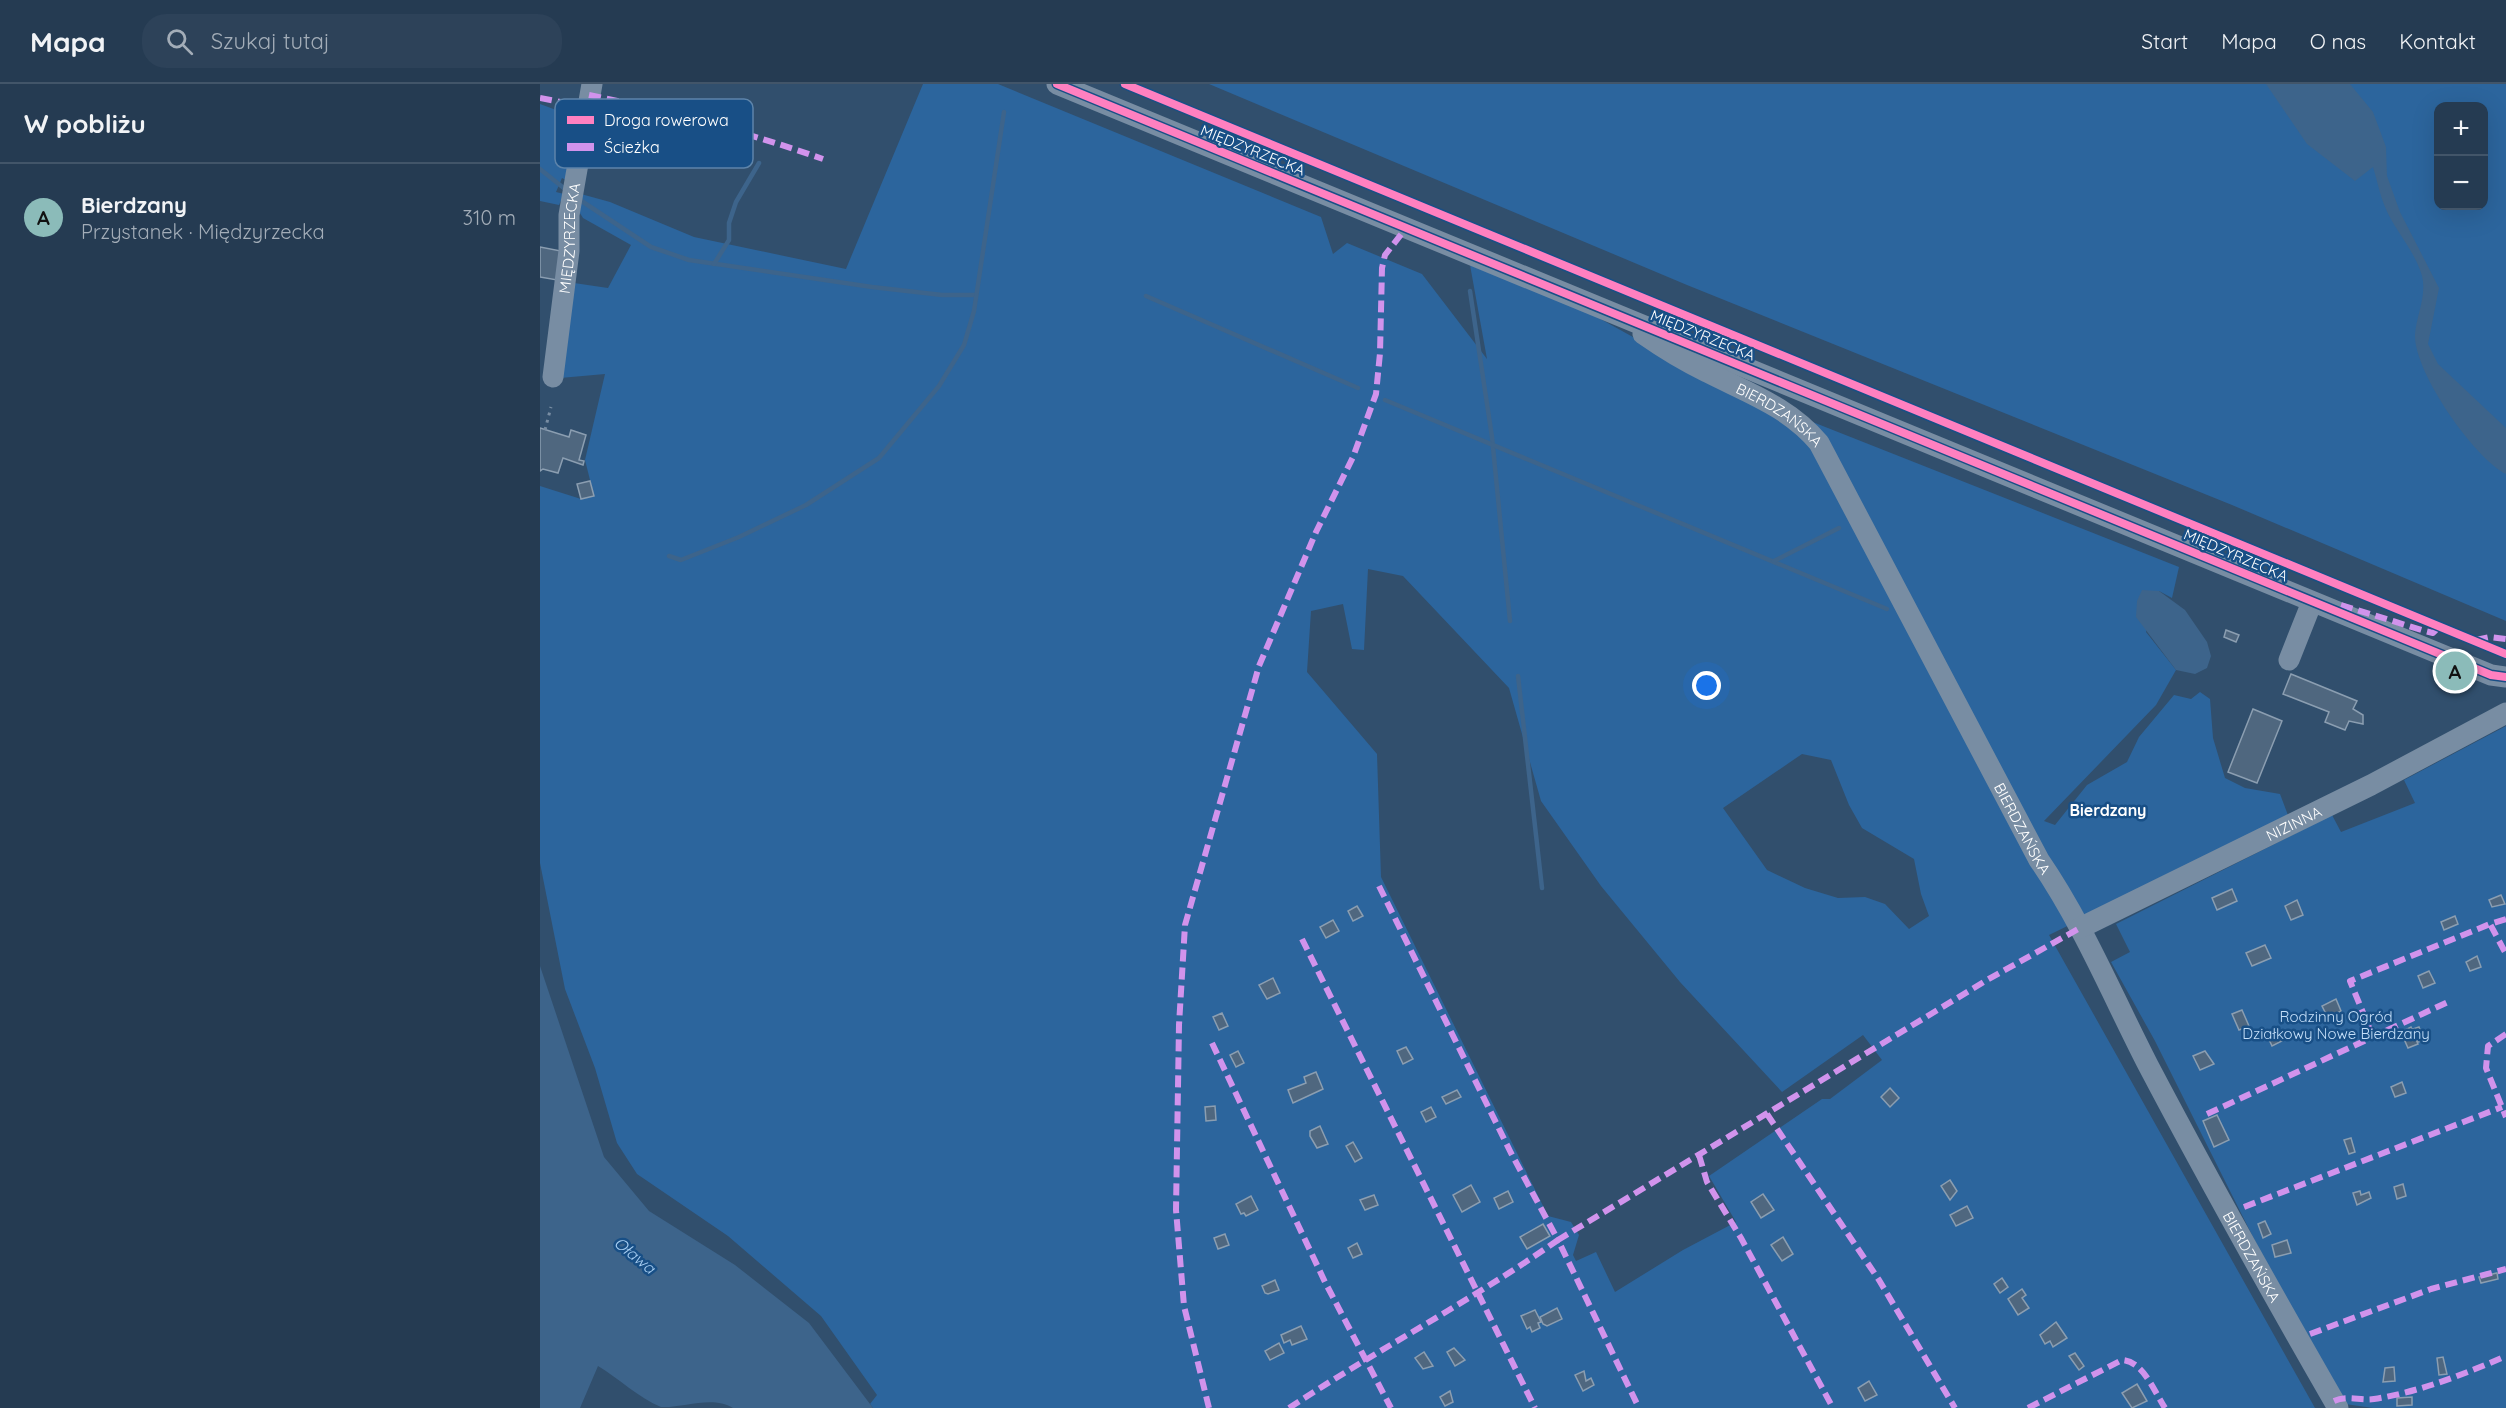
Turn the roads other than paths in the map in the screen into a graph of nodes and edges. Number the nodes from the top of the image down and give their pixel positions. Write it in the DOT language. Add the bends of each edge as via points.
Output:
graph roads {
  1 [pos="592,84"];
  2 [pos="1057,84"];
  3 [pos="589,99"];
  4 [pos="577,168"];
  5 [pos="1635,321"];
  6 [pos="554,368"];
  7 [pos="2312,602"];
  8 [pos="2289,660"];
  9 [pos="2506,677"];
  10 [pos="2506,714"];
  11 [pos="2080,928"];
  12 [pos="2338,1408"];
  1 -- 3 [label="street, MIĘDZYRZECKA"];
  2 -- 5 [label="street, MIĘDZYRZECKA"];
  4 -- 6 [label="street, MIĘDZYRZECKA"];
  5 -- 7 [label="street, MIĘDZYRZECKA"];
  5 -- 11 [label="street, BIERDZAŃSKA" via="1638,331 1666,350 1783,410 1820,443 2035,852"];
  7 -- 8 [label="street"];
  7 -- 9 [label="street, MIĘDZYRZECKA" via="2463,664"];
  10 -- 11 [label="street, NIZINNA"];
  11 -- 12 [label="street, BIERDZAŃSKA" via="2228,1216"];
}
